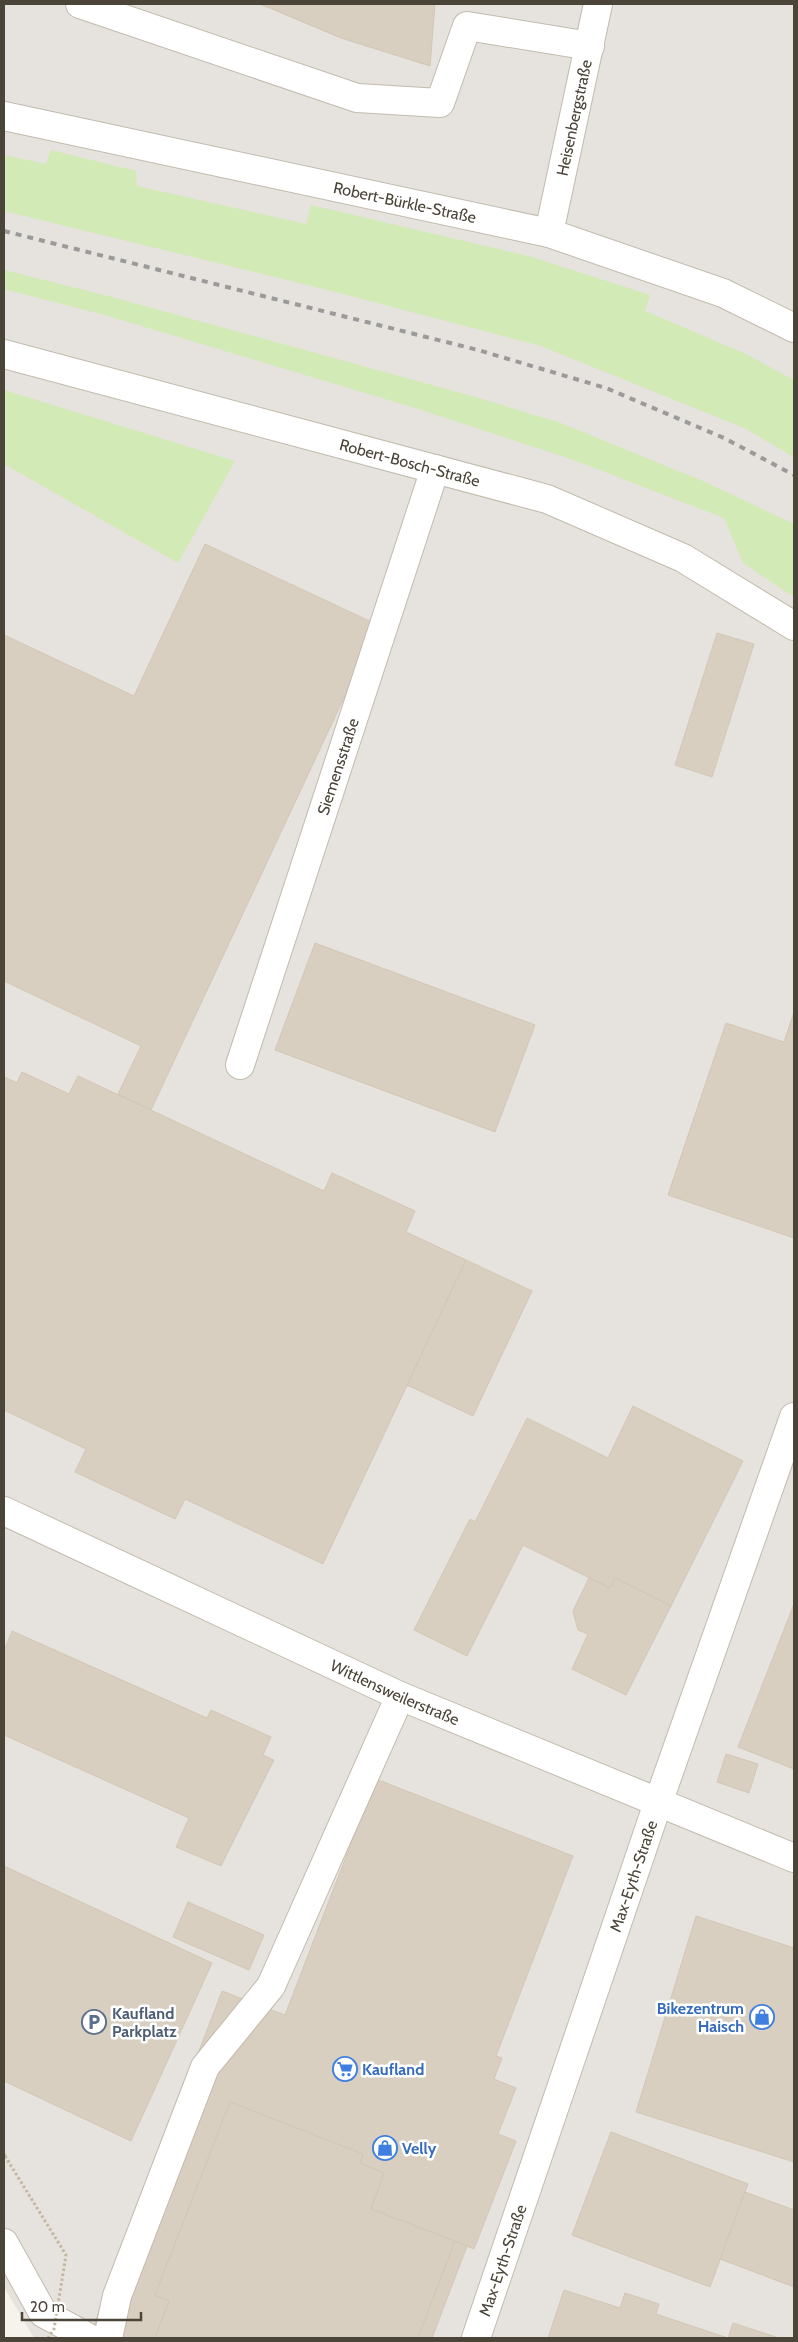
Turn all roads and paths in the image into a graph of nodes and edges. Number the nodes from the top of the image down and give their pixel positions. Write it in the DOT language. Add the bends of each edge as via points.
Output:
graph roads {
  1 [pos="80,4"];
  2 [pos="598,4"];
  3 [pos="590,46"];
  4 [pos="4,116"];
  5 [pos="549,233"];
  6 [pos="794,328"];
  7 [pos="4,354"];
  8 [pos="435,469"];
  9 [pos="794,626"];
  10 [pos="240,1065"];
  11 [pos="794,1417"];
  12 [pos="4,1511"];
  13 [pos="400,1696"];
  14 [pos="658,1803"];
  15 [pos="794,1858"];
  16 [pos="4,2155"];
  17 [pos="4,2243"];
  18 [pos="48,2338"];
  19 [pos="89,2338"];
  20 [pos="108,2338"];
  21 [pos="476,2338"];
  1 -- 3 [label="street" via="357,98 440,103 467,26"];
  2 -- 3 [label="street, Heisenbergstraße"];
  3 -- 5 [label="street, Heisenbergstraße"];
  4 -- 5 [label="street, Robert-Bürkle-Straße"];
  5 -- 6 [label="street, Robert-Bürkle-Straße" via="723,293"];
  7 -- 8 [label="street, Robert-Bosch-Straße"];
  8 -- 9 [label="street, Robert-Bosch-Straße" via="547,499 674,554"];
  8 -- 10 [label="street, Siemensstraße"];
  11 -- 14 [label="street, Max-Eyth-Straße"];
  12 -- 13 [label="street, Wittlensweilerstraße"];
  13 -- 14 [label="street, Wittlensweilerstraße"];
  13 -- 20 [label="street" via="271,1986 204,2067 117,2296"];
  14 -- 15 [label="street, Wittlensweilerstraße"];
  14 -- 21 [label="street, Max-Eyth-Straße"];
  16 -- 18 [label="path, bridge" via="66,2255 54,2329"];
  17 -- 19 [label="street" via="43,2312"];
}
